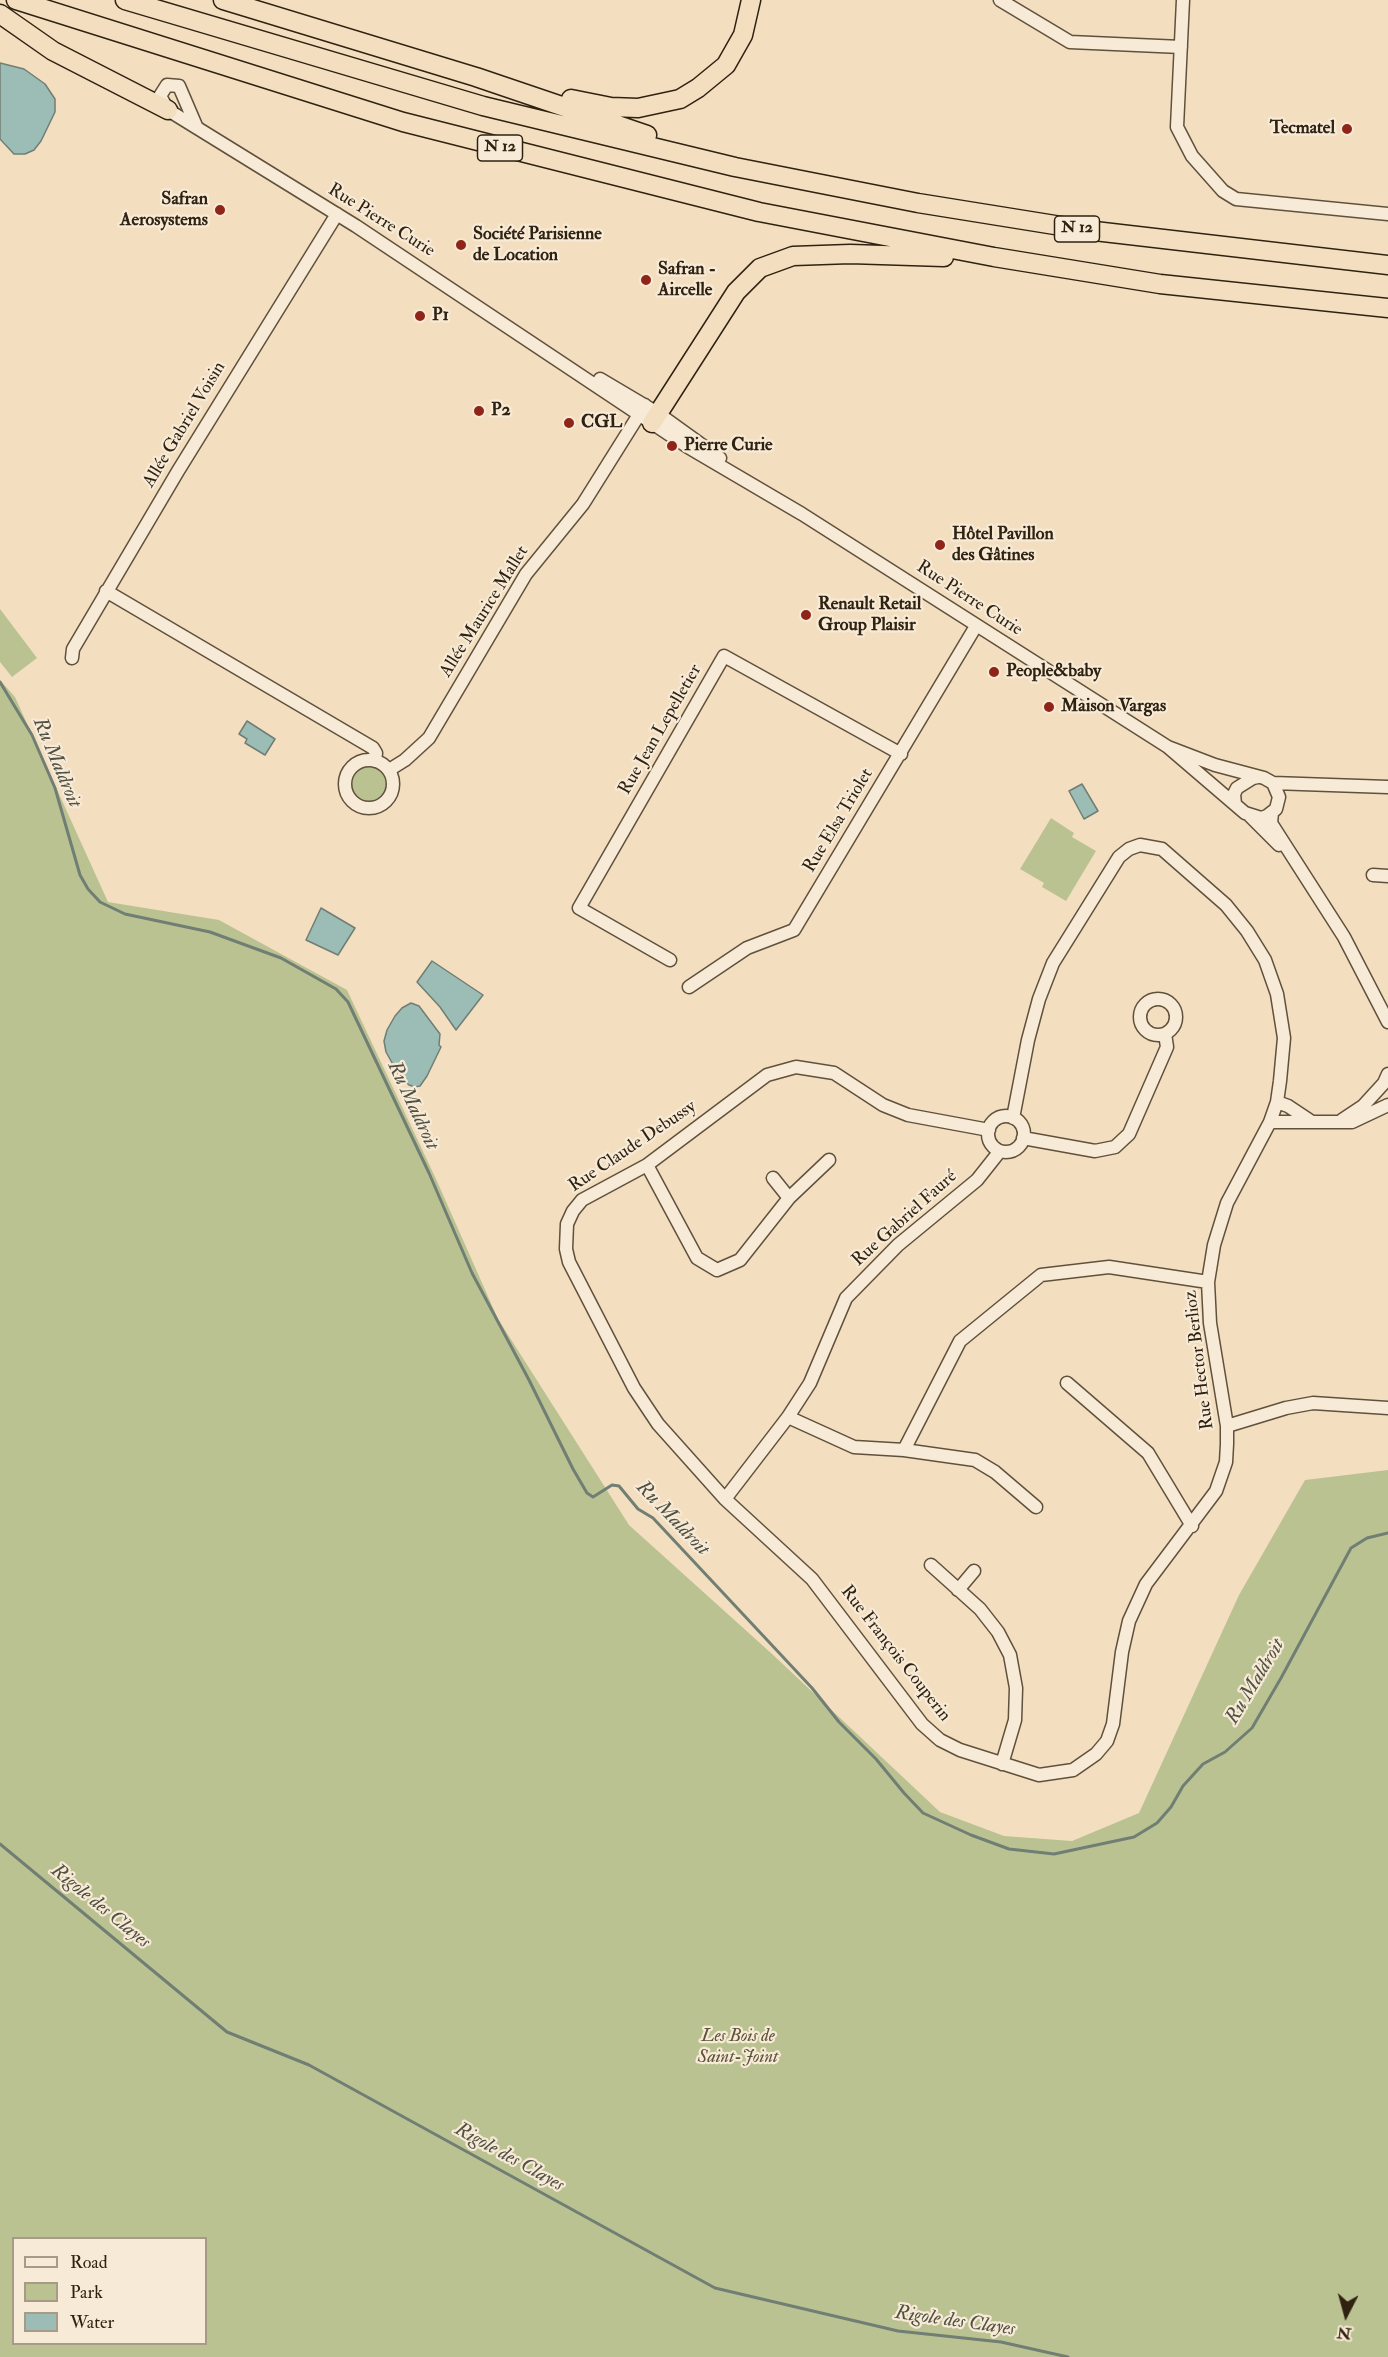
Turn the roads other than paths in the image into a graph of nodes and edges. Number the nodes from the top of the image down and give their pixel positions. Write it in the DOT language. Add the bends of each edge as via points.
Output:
graph roads {
  1 [pos="16,0"];
  2 [pos="125,0"];
  3 [pos="223,0"];
  4 [pos="752,0"];
  5 [pos="1000,0"];
  6 [pos="1183,0"];
  7 [pos="0,14"];
  8 [pos="1181,47"];
  9 [pos="476,76"];
  10 [pos="168,110"];
  11 [pos="197,128"];
  12 [pos="769,173"];
  13 [pos="337,214"];
  14 [pos="1388,214"];
  15 [pos="994,257"];
  16 [pos="1388,266"];
  17 [pos="1388,308"];
  18 [pos="649,414"];
  19 [pos="106,591"];
  20 [pos="976,626"];
  21 [pos="72,658"];
  22 [pos="1168,747"];
  23 [pos="901,754"];
  24 [pos="375,761"];
  25 [pos="389,770"];
  26 [pos="1259,777"];
  27 [pos="1272,783"];
  28 [pos="1296,783"];
  29 [pos="1388,787"];
  30 [pos="1279,797"];
  31 [pos="1235,804"];
  32 [pos="1272,813"];
  33 [pos="1250,816"];
  34 [pos="1292,858"];
  35 [pos="1373,875"];
  36 [pos="1388,876"];
  37 [pos="670,960"];
  38 [pos="688,987"];
  39 [pos="1387,1023"];
  40 [pos="1165,1034"];
  41 [pos="1388,1074"];
  42 [pos="1277,1102"];
  43 [pos="1388,1106"];
  44 [pos="1013,1118"];
  45 [pos="1270,1122"];
  46 [pos="1312,1122"];
  47 [pos="1336,1124"];
  48 [pos="989,1131"];
  49 [pos="1023,1138"];
  50 [pos="1000,1151"];
  51 [pos="830,1160"];
  52 [pos="647,1165"];
  53 [pos="773,1178"];
  54 [pos="789,1198"];
  55 [pos="1208,1282"];
  56 [pos="1067,1383"];
  57 [pos="1388,1408"];
  58 [pos="788,1417"];
  59 [pos="1227,1426"];
  60 [pos="904,1450"];
  61 [pos="725,1499"];
  62 [pos="1036,1507"];
  63 [pos="1192,1526"];
  64 [pos="931,1565"];
  65 [pos="974,1571"];
  66 [pos="958,1590"];
  67 [pos="1002,1764"];
  1 -- 15 [label="highway, N 12" via="470,140 759,212"];
  2 -- 12 [label="highway, N 12" via="483,106"];
  3 -- 9 [label="highway"];
  4 -- 9 [label="highway" via="743,35 726,65 680,99 638,108 611,107"];
  5 -- 8 [label="street" via="1070,42"];
  6 -- 8 [label="street"];
  7 -- 10 [label="highway" via="52,51"];
  8 -- 14 [label="street" via="1177,127 1192,156 1222,191 1236,199"];
  9 -- 12 [label="highway"];
  10 -- 11 [label="street, Rue Pierre Curie"];
  10 -- 11 [label="street" via="160,96 162,90 179,86"];
  11 -- 13 [label="street, Rue Pierre Curie"];
  12 -- 16 [label="highway, N 12" via="1086,230"];
  13 -- 18 [label="street, Rue Pierre Curie"];
  13 -- 19 [label="street, Allée Gabriel Voisin"];
  15 -- 17 [label="highway, N 12" via="1160,284"];
  15 -- 18 [label="highway" via="979,260 793,255 760,268 736,292"];
  18 -- 20 [label="street, Rue Pierre Curie" via="688,447 750,481"];
  18 -- 25 [label="street, Allée Maurice Mallet" via="526,574 429,738"];
  19 -- 21 [label="street, Allée Gabriel Voisin" via="73,649"];
  19 -- 24 [label="street" via="373,748"];
  20 -- 22 [label="street, Rue Pierre Curie"];
  20 -- 23 [label="street, Rue Elsa Triolet"];
  22 -- 26 [label="street, Rue Pierre Curie"];
  22 -- 31 [label="street, Rue Pierre Curie"];
  23 -- 37 [label="street, Rue Jean Lepelletier" via="724,656 579,908"];
  23 -- 38 [label="street, Rue Elsa Triolet" via="794,930 747,948"];
  24 -- 25 [label="street"];
  24 -- 25 [label="street" via="361,762 348,774 346,790 357,804 377,806 388,798 393,784"];
  26 -- 27 [label="street, Rue Pierre Curie"];
  26 -- 31 [label="street" via="1237,788"];
  27 -- 28 [label="street, Rue Pierre Curie"];
  27 -- 30 [label="street"];
  28 -- 29 [label="street, Rue Pierre Curie"];
  28 -- 30 [label="street"];
  30 -- 32 [label="street"];
  31 -- 33 [label="street, Rue Pierre Curie"];
  32 -- 33 [label="street" via="1261,818"];
  32 -- 34 [label="street" via="1271,823"];
  33 -- 34 [label="street, Rue Pierre Curie"];
  34 -- 39 [label="street" via="1335,920"];
  35 -- 36 [label="street"];
  40 -- 49 [label="street" via="1167,1047 1129,1134 1115,1147 1095,1151"];
  41 -- 47 [label="street" via="1363,1106"];
  42 -- 44 [label="street, Rue Hector Berlioz" via="1284,1038 1277,994 1265,960 1226,905 1162,849 1140,845 1119,857 1053,963 1039,999"];
  42 -- 45 [label="street, Rue Hector Berlioz"];
  42 -- 46 [label="street"];
  43 -- 47 [label="street" via="1352,1122"];
  44 -- 48 [label="street" via="995,1120"];
  44 -- 49 [label="street" via="1021,1124"];
  45 -- 46 [label="street"];
  45 -- 55 [label="street, Rue Hector Berlioz" via="1227,1203"];
  46 -- 47 [label="street"];
  48 -- 50 [label="street" via="992,1145"];
  48 -- 52 [label="street, Rue Claude Debussy" via="908,1115 883,1105 834,1072 796,1067 767,1075"];
  49 -- 50 [label="street" via="1014,1150"];
  50 -- 58 [label="street, Rue Gabriel Fauré" via="977,1180 898,1245 846,1298 810,1383"];
  51 -- 54 [label="street"];
  52 -- 54 [label="street" via="697,1258 717,1269 740,1260"];
  52 -- 61 [label="street, Rue Claude Debussy" via="582,1200 567,1224 566,1250 634,1388 658,1424"];
  53 -- 54 [label="street"];
  55 -- 59 [label="street, Rue Hector Berlioz" via="1210,1323"];
  55 -- 60 [label="street" via="1109,1267 1041,1275 960,1341"];
  56 -- 63 [label="street" via="1148,1453"];
  57 -- 59 [label="street" via="1313,1403"];
  58 -- 60 [label="street" via="854,1447"];
  58 -- 61 [label="street, Rue Gabriel Fauré"];
  59 -- 63 [label="street, Rue Hector Berlioz" via="1226,1462 1216,1491"];
  60 -- 62 [label="street" via="975,1460"];
  61 -- 67 [label="street, Rue François Couperin" via="812,1579 922,1724 940,1740"];
  63 -- 67 [label="street, Rue François Couperin" via="1146,1584 1129,1621 1107,1741 1073,1770 1039,1775"];
  64 -- 66 [label="street"];
  65 -- 66 [label="street"];
  66 -- 67 [label="street" via="980,1609 1010,1655 1016,1688 1015,1720"];
}
